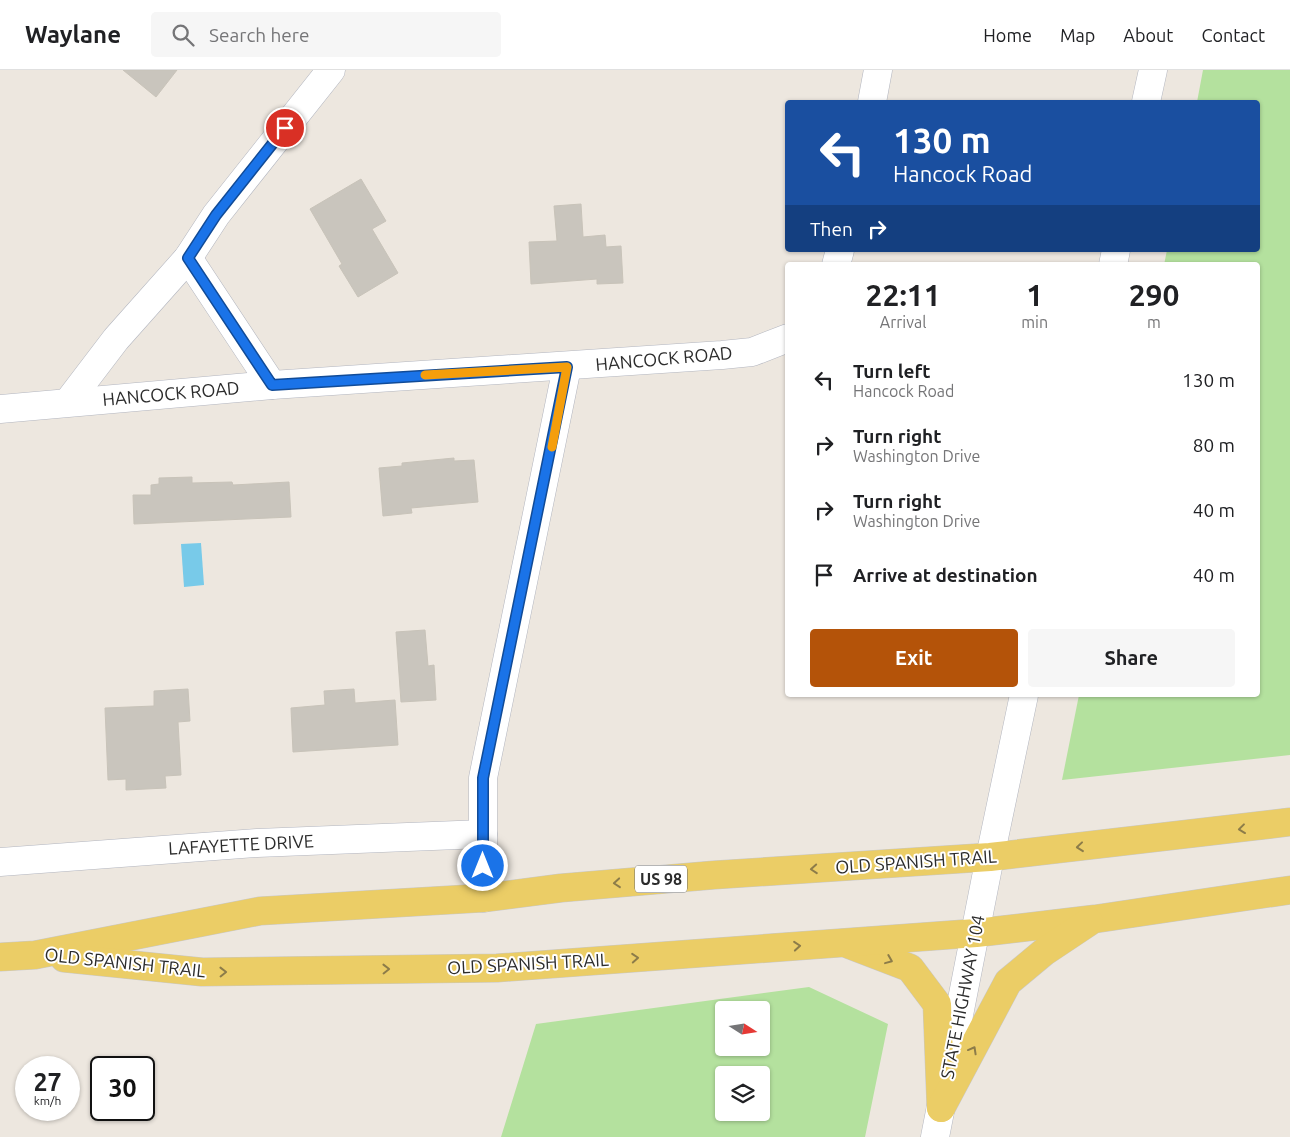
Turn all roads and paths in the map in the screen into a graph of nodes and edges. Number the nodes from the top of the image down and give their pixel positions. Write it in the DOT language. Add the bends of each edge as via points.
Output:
graph roads {
  1 [pos="331,70"];
  2 [pos="878,70"];
  3 [pos="1153,70"];
  4 [pos="872,100"];
  5 [pos="1146,100"];
  6 [pos="188,258"];
  7 [pos="785,339"];
  8 [pos="567,367"];
  9 [pos="272,385"];
  10 [pos="68,402"];
  11 [pos="0,409"];
  12 [pos="1024,697"];
  13 [pos="1290,822"];
  14 [pos="483,834"];
  15 [pos="990,857"];
  16 [pos="0,862"];
  17 [pos="1290,890"];
  18 [pos="483,898"];
  19 [pos="1095,919"];
  20 [pos="976,933"];
  21 [pos="844,942"];
  22 [pos="36,955"];
  23 [pos="0,957"];
  24 [pos="941,1108"];
  25 [pos="935,1137"];
  1 -- 6 [label="street" via="216,215"];
  2 -- 4 [label="street"];
  3 -- 5 [label="street"];
  6 -- 9 [label="street"];
  6 -- 10 [label="street" via="122,332"];
  7 -- 8 [label="street, HANCOCK ROAD" via="752,352"];
  8 -- 9 [label="street, HANCOCK ROAD"];
  8 -- 14 [label="street" via="483,778"];
  9 -- 10 [label="street, HANCOCK ROAD"];
  10 -- 11 [label="street, HANCOCK ROAD"];
  12 -- 15 [label="street, STATE HIGHWAY 104"];
  13 -- 15 [label="main road, OLD SPANISH TRAIL / US 98, one-way"];
  14 -- 16 [label="street, LAFAYETTE DRIVE" via="256,843"];
  14 -- 18 [label="street"];
  15 -- 18 [label="main road, OLD SPANISH TRAIL / US 98, one-way" via="714,875"];
  15 -- 20 [label="street, STATE HIGHWAY 104"];
  17 -- 19 [label="main road, OLD SPANISH TRAIL / US 98"];
  18 -- 22 [label="main road, OLD SPANISH TRAIL / US 98" via="260,911"];
  19 -- 20 [label="main road, OLD SPANISH TRAIL / US 98"];
  24 -- 19 [label="main road, one-way" via="1008,982 1044,952"];
  20 -- 21 [label="main road, OLD SPANISH TRAIL / US 98"];
  20 -- 24 [label="street, STATE HIGHWAY 104"];
  22 -- 21 [label="main road, OLD SPANISH TRAIL / US 98, one-way" via="202,972 497,968"];
  21 -- 24 [label="main road, one-way" via="910,968 937,1004"];
  22 -- 23 [label="main road, US 98"];
  24 -- 25 [label="street, STATE HIGHWAY 104"];
}
